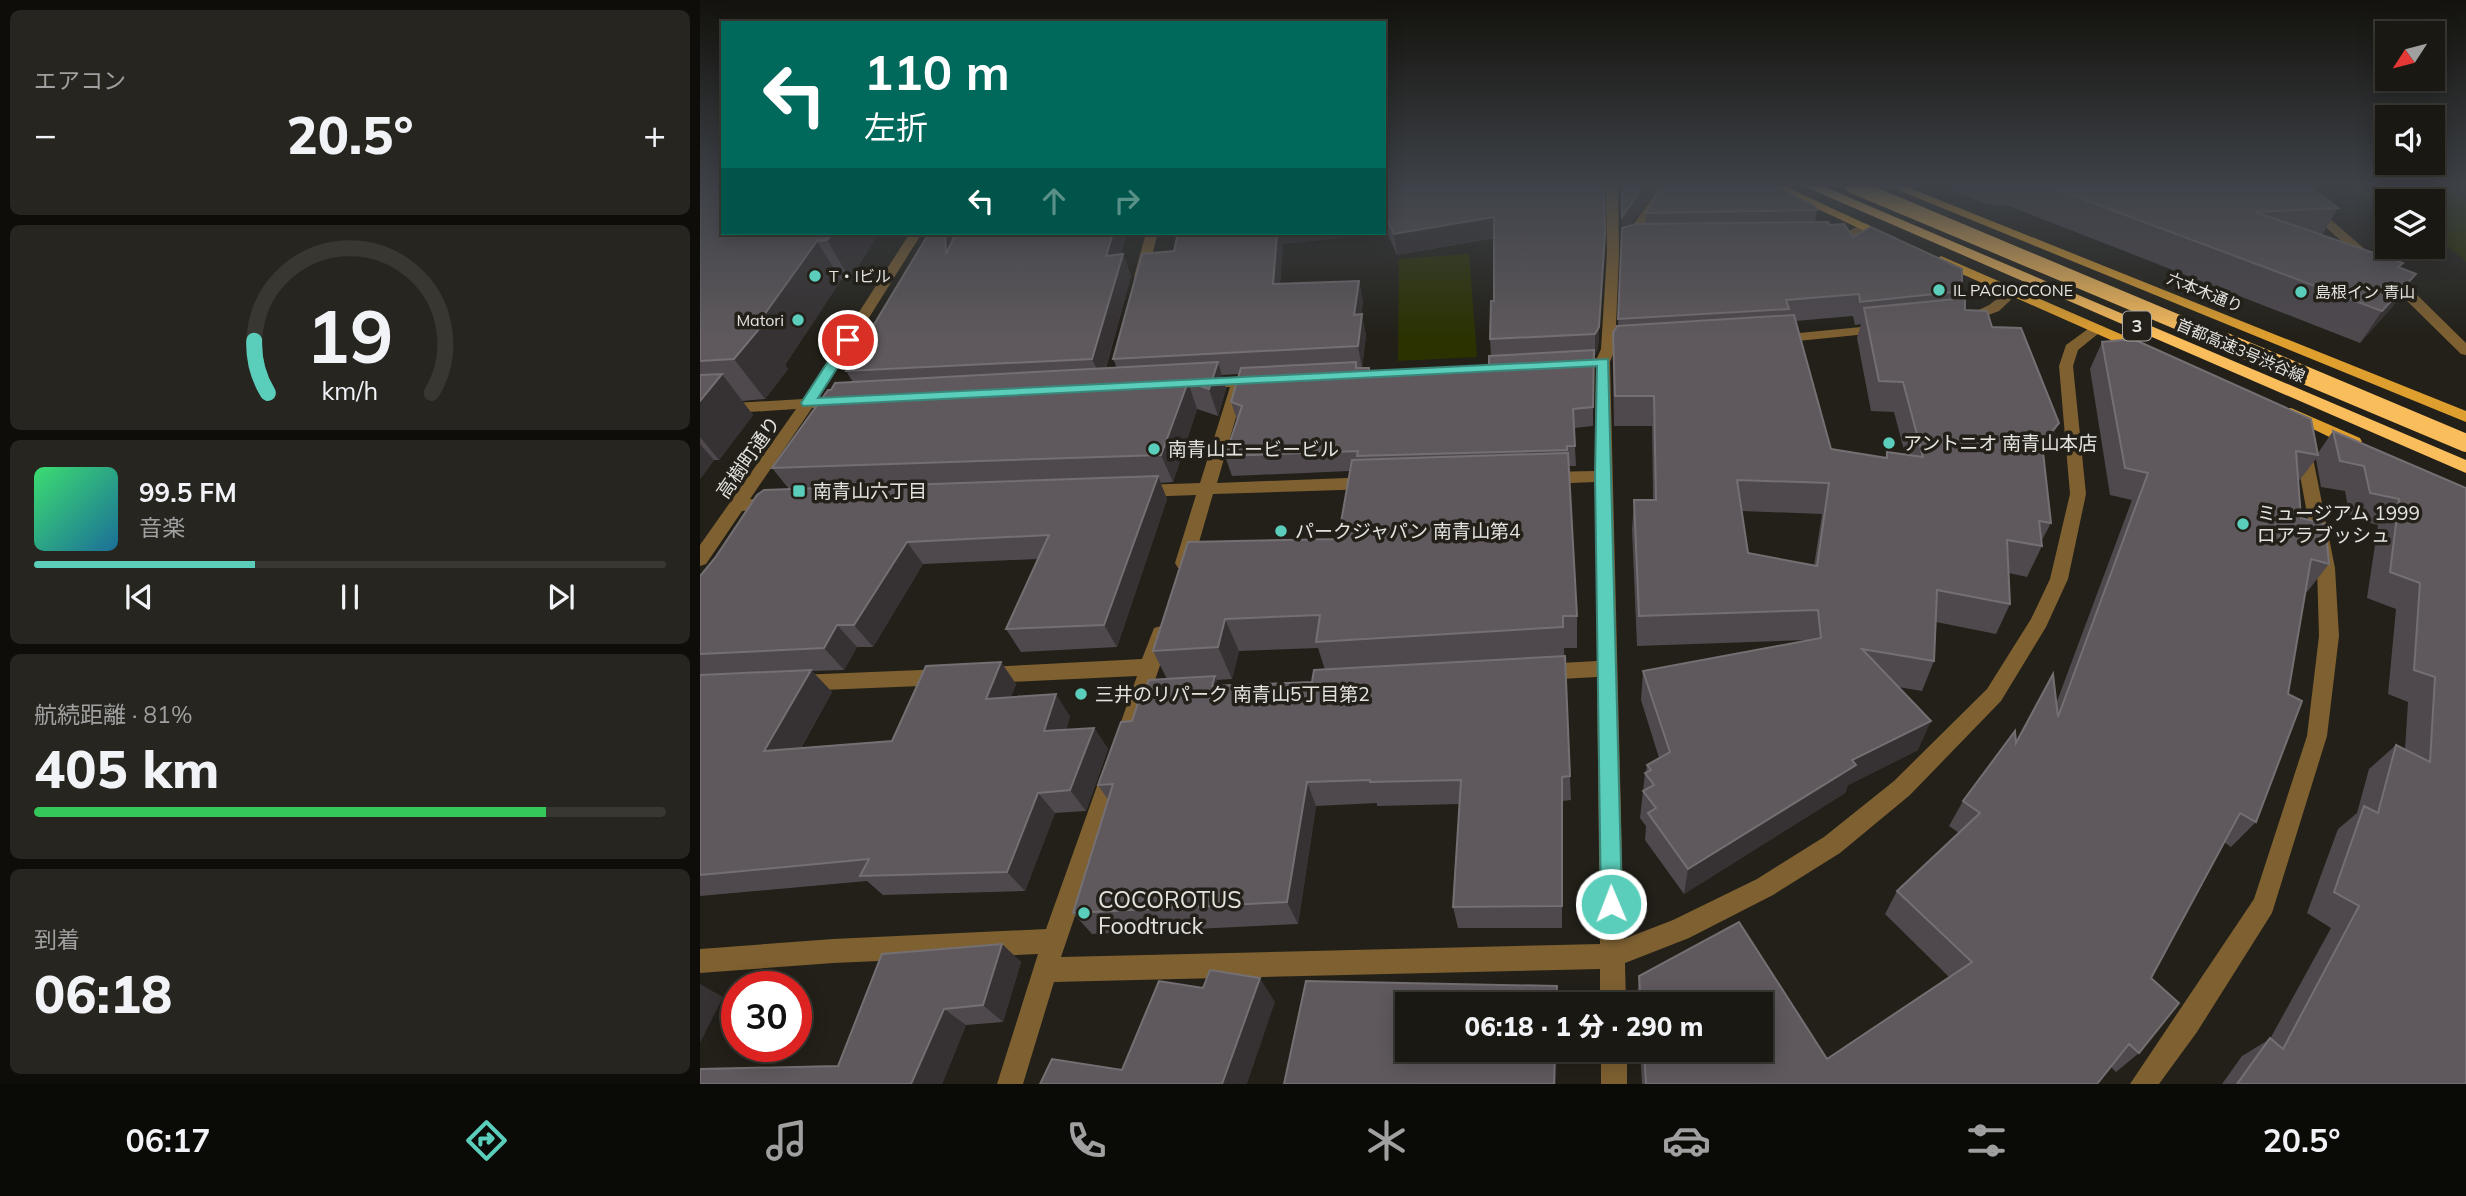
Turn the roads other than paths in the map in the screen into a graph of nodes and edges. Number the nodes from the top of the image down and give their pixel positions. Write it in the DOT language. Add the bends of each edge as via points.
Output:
graph roads {
  1 [pos="914,236"];
  2 [pos="1151,236"];
  3 [pos="1613,236"];
  4 [pos="1640,236"];
  5 [pos="1807,236"];
  6 [pos="1849,236"];
  7 [pos="1885,236"];
  8 [pos="1926,236"];
  9 [pos="1972,236"];
  10 [pos="2018,236"];
  11 [pos="2342,236"];
  12 [pos="1902,243"];
  13 [pos="1613,253"];
  14 [pos="1927,254"];
  15 [pos="1138,285"];
  16 [pos="2012,292"];
  17 [pos="2169,296"];
  18 [pos="1944,322"];
  19 [pos="1892,328"];
  20 [pos="2097,329"];
  21 [pos="1760,340"];
  22 [pos="1628,347"];
  23 [pos="2466,351"];
  24 [pos="1605,355"];
  25 [pos="2158,355"];
  26 [pos="1549,365"];
  27 [pos="1280,380"];
  28 [pos="1239,382"];
  29 [pos="1187,385"];
  30 [pos="856,401"];
  31 [pos="808,403"];
  32 [pos="2280,409"];
  33 [pos="700,410"];
  34 [pos="2466,417"];
  35 [pos="2316,425"];
  36 [pos="2466,443"];
  37 [pos="2372,450"];
  38 [pos="2466,452"];
  39 [pos="2466,467"];
  40 [pos="1602,476"];
  41 [pos="1535,478"];
  42 [pos="1385,483"];
  43 [pos="1208,488"];
  44 [pos="1125,491"];
  45 [pos="790,503"];
  46 [pos="739,505"];
  47 [pos="700,559"];
  48 [pos="1179,578"];
  49 [pos="1166,616"];
  50 [pos="1150,667"];
  51 [pos="1607,668"];
  52 [pos="1525,673"];
  53 [pos="782,684"];
  54 [pos="1167,694"];
  55 [pos="1140,695"];
  56 [pos="1054,941"];
  57 [pos="1612,956"];
  58 [pos="700,961"];
  59 [pos="1046,970"];
  60 [pos="1613,992"];
  61 [pos="1614,1062"];
  62 [pos="1010,1084"];
  63 [pos="1614,1084"];
  64 [pos="2143,1084"];
  1 -- 31 [label="street, 高樹町通り"];
  2 -- 15 [label="street"];
  3 -- 13 [label="street"];
  4 -- 13 [label="street"];
  5 -- 6 [label="street"];
  7 -- 12 [label="main road"];
  8 -- 39 [label="highway, 首都高速3号渋谷線 / 3"];
  9 -- 36 [label="highway, 首都高速3号渋谷線 / 3, bridge"];
  10 -- 17 [label="main road, 六本木通り"];
  11 -- 23 [label="street"];
  13 -- 24 [label="street"];
  14 -- 16 [label="main road"];
  16 -- 18 [label="street" via="1985,314"];
  16 -- 20 [label="main road"];
  17 -- 34 [label="main road, 六本木通り"];
  17 -- 38 [label="main road" via="2323,391"];
  19 -- 21 [label="street"];
  20 -- 25 [label="main road"];
  20 -- 57 [label="street" via="2071,348 2066,366 2078,494 2059,579 2039,622 1994,695 1902,788 1832,845 1765,887"];
  22 -- 24 [label="street"];
  24 -- 26 [label="street"];
  24 -- 40 [label="street"];
  27 -- 28 [label="street"];
  28 -- 29 [label="street"];
  28 -- 43 [label="street"];
  30 -- 31 [label="street"];
  31 -- 33 [label="street"];
  31 -- 46 [label="street, 高樹町通り"];
  32 -- 35 [label="main road"];
  35 -- 37 [label="main road"];
  35 -- 64 [label="street" via="2302,442 2326,568 2329,636 2317,736 2264,905"];
  40 -- 41 [label="street"];
  40 -- 51 [label="street"];
  42 -- 43 [label="street"];
  43 -- 44 [label="street"];
  43 -- 48 [label="street"];
  45 -- 46 [label="street"];
  46 -- 47 [label="street, 高樹町通り"];
  49 -- 50 [label="street"];
  50 -- 53 [label="street"];
  50 -- 55 [label="street"];
  51 -- 52 [label="street"];
  51 -- 57 [label="street"];
  54 -- 55 [label="street"];
  55 -- 56 [label="street"];
  56 -- 58 [label="street"];
  56 -- 59 [label="street"];
  57 -- 59 [label="street"];
  57 -- 60 [label="street"];
  59 -- 62 [label="street"];
  61 -- 63 [label="street"];
}
